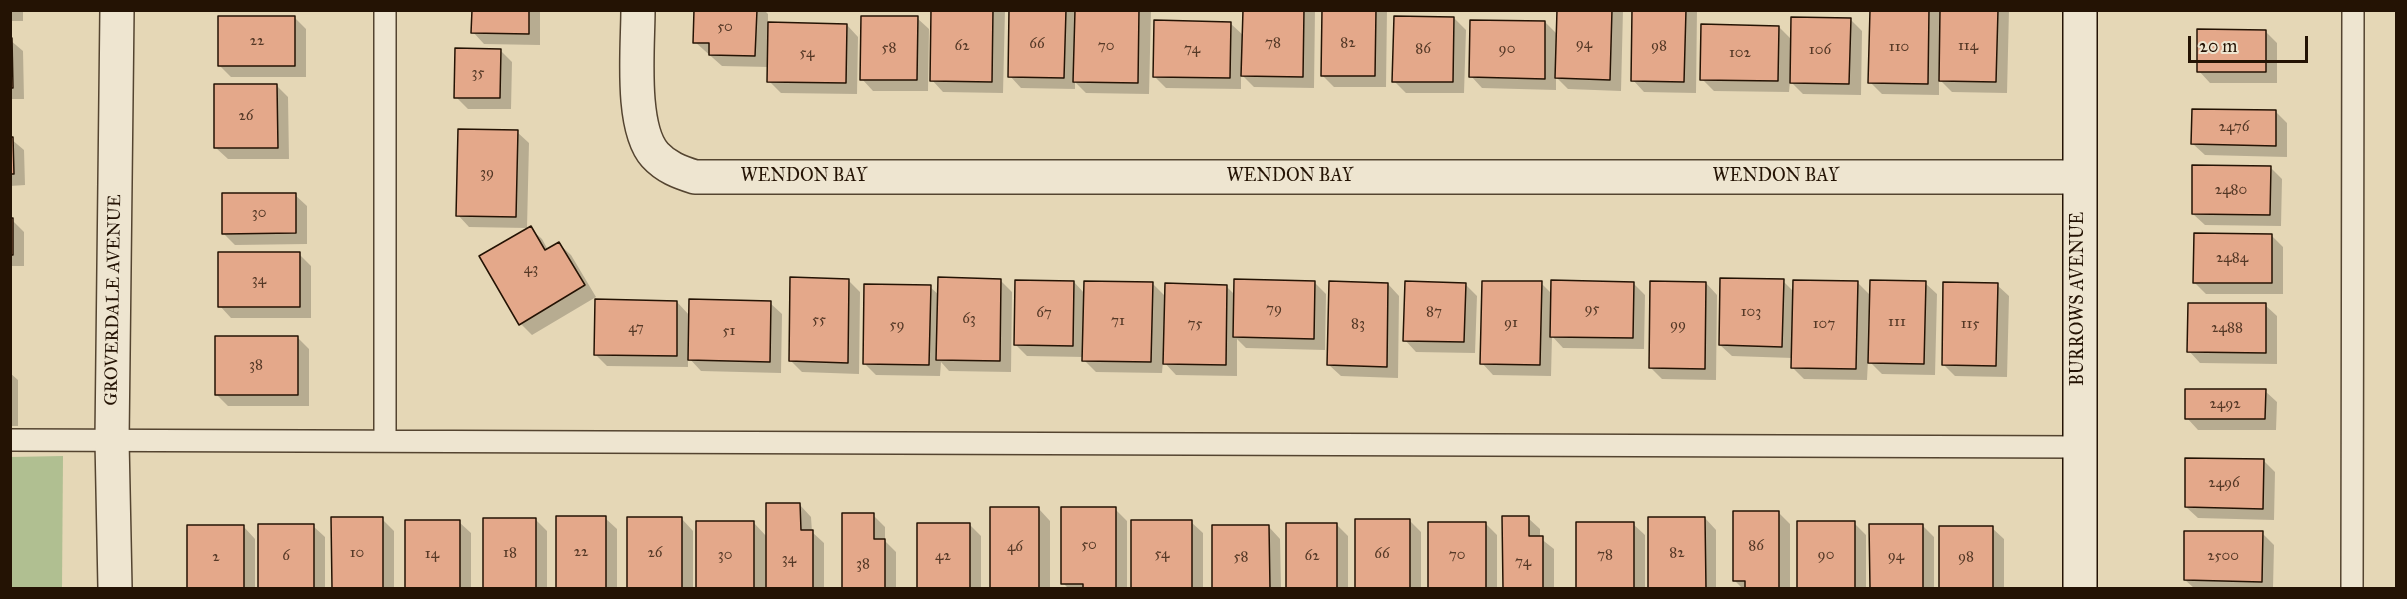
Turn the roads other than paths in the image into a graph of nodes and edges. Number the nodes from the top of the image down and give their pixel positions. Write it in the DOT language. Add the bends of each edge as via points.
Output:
graph roads {
  1 [pos="117,10"];
  2 [pos="386,10"];
  3 [pos="638,10"];
  4 [pos="2080,10"];
  5 [pos="2353,10"];
  6 [pos="2079,177"];
  7 [pos="10,440"];
  8 [pos="112,440"];
  9 [pos="386,441"];
  10 [pos="2079,447"];
  11 [pos="115,588"];
  12 [pos="2080,588"];
  13 [pos="2352,588"];
  1 -- 8 [label="street, GROVERDALE AVENUE"];
  2 -- 9 [label="lane"];
  3 -- 6 [label="street, WENDON BAY" via="638,112 645,136 654,154 671,169 695,177"];
  4 -- 6 [label="street, BURROWS AVENUE"];
  5 -- 13 [label="lane"];
  6 -- 10 [label="street, BURROWS AVENUE"];
  7 -- 8 [label="lane"];
  8 -- 9 [label="lane"];
  8 -- 11 [label="street, GROVERDALE AVENUE"];
  9 -- 10 [label="lane"];
  10 -- 12 [label="street, BURROWS AVENUE"];
}
